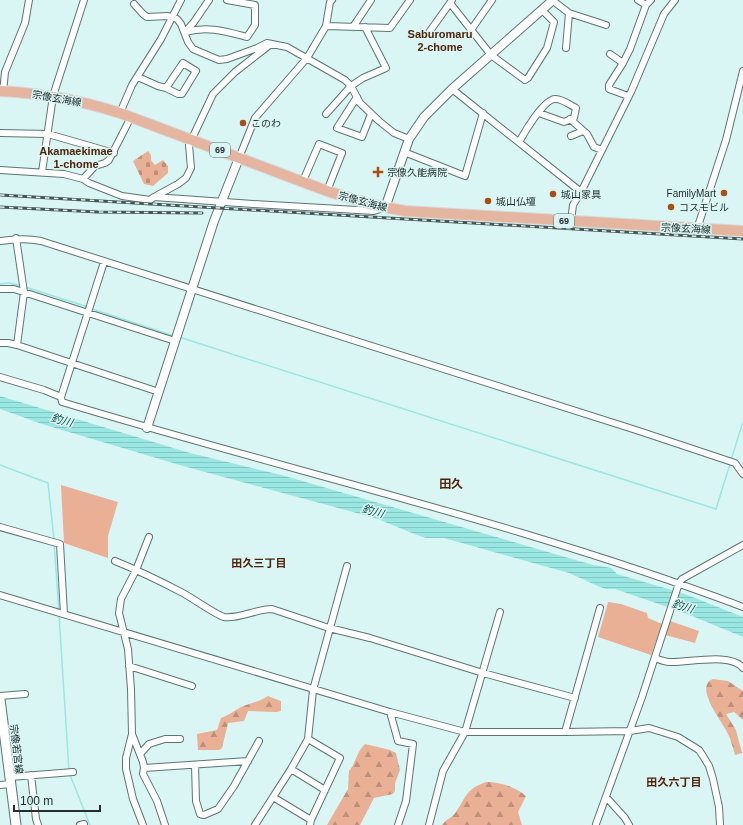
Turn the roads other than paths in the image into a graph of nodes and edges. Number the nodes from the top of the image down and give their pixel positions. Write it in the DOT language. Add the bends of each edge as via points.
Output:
graph roads {
  1 [pos="29,0"];
  2 [pos="84,0"];
  3 [pos="181,0"];
  4 [pos="209,0"];
  5 [pos="227,0"];
  6 [pos="332,0"];
  7 [pos="371,0"];
  8 [pos="410,0"];
  9 [pos="492,0"];
  10 [pos="553,0"];
  11 [pos="638,0"];
  12 [pos="675,0"];
  13 [pos="451,1"];
  14 [pos="649,3"];
  15 [pos="134,4"];
  16 [pos="542,10"];
  17 [pos="569,12"];
  18 [pos="173,17"];
  19 [pos="606,25"];
  20 [pos="326,26"];
  21 [pos="353,27"];
  22 [pos="365,27"];
  23 [pos="471,30"];
  24 [pos="430,31"];
  25 [pos="185,32"];
  26 [pos="271,44"];
  27 [pos="566,48"];
  28 [pos="610,54"];
  29 [pos="491,55"];
  30 [pos="307,58"];
  31 [pos="623,63"];
  32 [pos="743,71"];
  33 [pos="138,77"];
  34 [pos="352,86"];
  35 [pos="166,88"];
  36 [pos="452,89"];
  37 [pos="1,92"];
  38 [pos="53,96"];
  39 [pos="628,96"];
  40 [pos="357,97"];
  41 [pos="539,112"];
  42 [pos="120,113"];
  43 [pos="483,113"];
  44 [pos="326,114"];
  45 [pos="372,114"];
  46 [pos="131,117"];
  47 [pos="570,119"];
  48 [pos="583,131"];
  49 [pos="0,133"];
  50 [pos="48,134"];
  51 [pos="571,136"];
  52 [pos="409,139"];
  53 [pos="192,140"];
  54 [pos="519,142"];
  55 [pos="602,150"];
  56 [pos="114,152"];
  57 [pos="404,152"];
  58 [pos="239,158"];
  59 [pos="0,170"];
  60 [pos="42,172"];
  61 [pos="83,179"];
  62 [pos="303,181"];
  63 [pos="327,191"];
  64 [pos="582,192"];
  65 [pos="154,197"];
  66 [pos="222,201"];
  67 [pos="385,208"];
  68 [pos="571,221"];
  69 [pos="699,228"];
  70 [pos="743,231"];
  71 [pos="16,238"];
  72 [pos="0,241"];
  73 [pos="104,262"];
  74 [pos="192,288"];
  75 [pos="0,289"];
  76 [pos="24,292"];
  77 [pos="88,313"];
  78 [pos="175,341"];
  79 [pos="0,343"];
  80 [pos="17,345"];
  81 [pos="72,363"];
  82 [pos="0,377"];
  83 [pos="159,392"];
  84 [pos="61,397"];
  85 [pos="147,428"];
  86 [pos="743,474"];
  87 [pos="0,527"];
  88 [pos="149,537"];
  89 [pos="743,545"];
  90 [pos="114,562"];
  91 [pos="347,566"];
  92 [pos="136,570"];
  93 [pos="679,585"];
  94 [pos="0,595"];
  95 [pos="600,608"];
  96 [pos="743,608"];
  97 [pos="500,612"];
  98 [pos="64,614"];
  99 [pos="329,628"];
  100 [pos="124,633"];
  101 [pos="655,658"];
  102 [pos="129,666"];
  103 [pos="743,668"];
  104 [pos="483,673"];
  105 [pos="192,686"];
  106 [pos="312,690"];
  107 [pos="25,694"];
  108 [pos="0,696"];
  109 [pos="575,698"];
  110 [pos="0,699"];
  111 [pos="390,712"];
  112 [pos="630,731"];
  113 [pos="465,732"];
  114 [pos="565,732"];
  115 [pos="132,734"];
  116 [pos="180,739"];
  117 [pos="308,739"];
  118 [pos="259,741"];
  119 [pos="140,754"];
  120 [pos="248,761"];
  121 [pos="195,765"];
  122 [pos="144,768"];
  123 [pos="291,770"];
  124 [pos="73,772"];
  125 [pos="32,775"];
  126 [pos="10,780"];
  127 [pos="0,785"];
  128 [pos="325,790"];
  129 [pos="273,797"];
  130 [pos="606,797"];
  131 [pos="310,823"];
  132 [pos="596,824"];
  133 [pos="16,825"];
  134 [pos="38,825"];
  135 [pos="143,825"];
  136 [pos="165,825"];
  137 [pos="255,825"];
  138 [pos="398,825"];
  139 [pos="429,825"];
  140 [pos="629,825"];
  141 [pos="720,825"];
  1 -- 37 [label="street" via="25,23 5,72"];
  2 -- 38 [label="street"];
  3 -- 18 [label="street"];
  4 -- 25 [label="street"];
  5 -- 25 [label="street" via="255,5 255,25 247,36 218,29"];
  6 -- 20 [label="street"];
  7 -- 21 [label="street"];
  8 -- 22 [label="street" via="390,28"];
  9 -- 23 [label="street"];
  10 -- 16 [label="street"];
  10 -- 17 [label="street"];
  11 -- 14 [label="street"];
  12 -- 39 [label="street" via="664,14"];
  13 -- 23 [label="street"];
  13 -- 24 [label="street"];
  14 -- 31 [label="street"];
  15 -- 18 [label="street" via="147,17"];
  16 -- 29 [label="street"];
  16 -- 29 [label="street" via="554,22 547,48 528,78 525,80"];
  17 -- 19 [label="street"];
  17 -- 27 [label="street"];
  18 -- 25 [label="street"];
  18 -- 33 [label="street"];
  20 -- 21 [label="street"];
  20 -- 30 [label="street"];
  21 -- 22 [label="street"];
  22 -- 34 [label="street" via="386,68"];
  23 -- 29 [label="street"];
  25 -- 26 [label="street" via="193,49 219,60 256,48 266,42"];
  26 -- 30 [label="street" via="287,47"];
  26 -- 53 [label="street" via="235,72 213,94"];
  28 -- 31 [label="street"];
  29 -- 36 [label="street"];
  30 -- 34 [label="street"];
  30 -- 58 [label="street" via="255,118"];
  31 -- 39 [label="street" via="609,89"];
  32 -- 69 [label="street" via="726,140"];
  33 -- 35 [label="street"];
  33 -- 42 [label="street"];
  34 -- 40 [label="street"];
  34 -- 44 [label="street"];
  35 -- 35 [label="street" via="182,94 196,71 183,63"];
  36 -- 43 [label="street"];
  36 -- 52 [label="street" via="424,116"];
  37 -- 38 [label="main road, 宗像玄海線 / 69"];
  38 -- 42 [label="main road, 宗像玄海線 / 69"];
  38 -- 50 [label="street"];
  39 -- 55 [label="street"];
  40 -- 45 [label="street"];
  40 -- 45 [label="street" via="337,128 362,137"];
  41 -- 47 [label="street" via="564,122"];
  41 -- 47 [label="street" via="555,98 576,108 574,118"];
  41 -- 54 [label="street"];
  42 -- 46 [label="main road, 宗像玄海線 / 69"];
  43 -- 54 [label="street"];
  43 -- 57 [label="street" via="465,176"];
  45 -- 52 [label="street" via="394,133"];
  46 -- 53 [label="main road, 宗像玄海線 / 69"];
  46 -- 56 [label="street"];
  47 -- 48 [label="street"];
  48 -- 51 [label="street"];
  48 -- 55 [label="street" via="594,147"];
  49 -- 50 [label="street"];
  50 -- 56 [label="street"];
  50 -- 60 [label="street"];
  52 -- 57 [label="street"];
  53 -- 58 [label="main road, 宗像玄海線 / 69"];
  53 -- 65 [label="street" via="189,145 191,168 186,178"];
  54 -- 64 [label="street"];
  55 -- 64 [label="street"];
  56 -- 61 [label="street" via="109,160 95,166"];
  57 -- 67 [label="street"];
  58 -- 62 [label="main road, 宗像玄海線 / 69"];
  58 -- 66 [label="street"];
  59 -- 60 [label="street"];
  60 -- 61 [label="street"];
  61 -- 65 [label="street" via="122,196 150,200"];
  62 -- 63 [label="main road, 宗像玄海線 / 69"];
  62 -- 63 [label="street" via="319,144 342,153"];
  63 -- 67 [label="main road, 宗像玄海線 / 69"];
  64 -- 68 [label="street" via="573,205"];
  65 -- 66 [label="street"];
  66 -- 67 [label="street" via="374,211"];
  66 -- 74 [label="street"];
  67 -- 68 [label="main road, 宗像玄海線 / 69"];
  68 -- 69 [label="main road, 宗像玄海線 / 69"];
  69 -- 70 [label="main road, 宗像玄海線 / 69"];
  71 -- 72 [label="street"];
  71 -- 73 [label="street" via="41,241"];
  71 -- 76 [label="street"];
  73 -- 74 [label="street"];
  73 -- 77 [label="street"];
  74 -- 78 [label="street"];
  74 -- 86 [label="street" via="735,463"];
  75 -- 76 [label="street"];
  76 -- 77 [label="street"];
  76 -- 80 [label="street"];
  77 -- 78 [label="street"];
  77 -- 81 [label="street"];
  78 -- 83 [label="street"];
  79 -- 80 [label="street"];
  80 -- 81 [label="street"];
  81 -- 83 [label="street"];
  81 -- 84 [label="street"];
  82 -- 84 [label="street"];
  83 -- 85 [label="street"];
  84 -- 85 [label="street" via="62,402"];
  85 -- 93 [label="street" via="496,526 610,560"];
  87 -- 98 [label="street" via="60,544"];
  88 -- 92 [label="street"];
  89 -- 93 [label="street" via="682,579"];
  90 -- 92 [label="street"];
  91 -- 99 [label="street"];
  92 -- 99 [label="street" via="182,592 223,616 236,617 262,609 272,609"];
  92 -- 100 [label="street" via="121,599 119,613"];
  93 -- 96 [label="street"];
  93 -- 101 [label="street"];
  94 -- 98 [label="street"];
  95 -- 109 [label="street"];
  97 -- 104 [label="street"];
  98 -- 100 [label="street"];
  99 -- 104 [label="street"];
  99 -- 106 [label="street"];
  100 -- 102 [label="street"];
  100 -- 106 [label="street"];
  101 -- 103 [label="street" via="669,662 733,661"];
  101 -- 112 [label="street"];
  102 -- 105 [label="street"];
  102 -- 115 [label="street"];
  104 -- 109 [label="street"];
  104 -- 113 [label="street"];
  106 -- 111 [label="street"];
  106 -- 117 [label="street"];
  107 -- 108 [label="street"];
  109 -- 114 [label="street"];
  110 -- 126 [label="main road, 宗像若宮線"];
  111 -- 113 [label="street"];
  111 -- 138 [label="street" via="398,741 413,744 406,801"];
  112 -- 114 [label="street"];
  112 -- 130 [label="street"];
  112 -- 141 [label="street" via="649,728 678,737 699,750 713,779"];
  113 -- 114 [label="street"];
  113 -- 139 [label="street" via="443,771"];
  115 -- 119 [label="street"];
  115 -- 135 [label="street" via="126,769 133,799"];
  116 -- 119 [label="street" via="165,739 149,744"];
  117 -- 123 [label="street"];
  117 -- 128 [label="street" via="340,758"];
  118 -- 120 [label="street"];
  119 -- 122 [label="street"];
  120 -- 121 [label="street"];
  120 -- 121 [label="street" via="218,809 204,815 200,814 196,801"];
  121 -- 122 [label="street"];
  122 -- 136 [label="street" via="143,774 157,801"];
  123 -- 128 [label="street"];
  123 -- 129 [label="street"];
  124 -- 125 [label="street"];
  125 -- 126 [label="street"];
  125 -- 134 [label="street"];
  126 -- 127 [label="street"];
  126 -- 133 [label="main road, 宗像若宮線"];
  128 -- 131 [label="street"];
  129 -- 131 [label="street"];
  129 -- 137 [label="street"];
  130 -- 132 [label="street"];
  130 -- 140 [label="street"];
}
